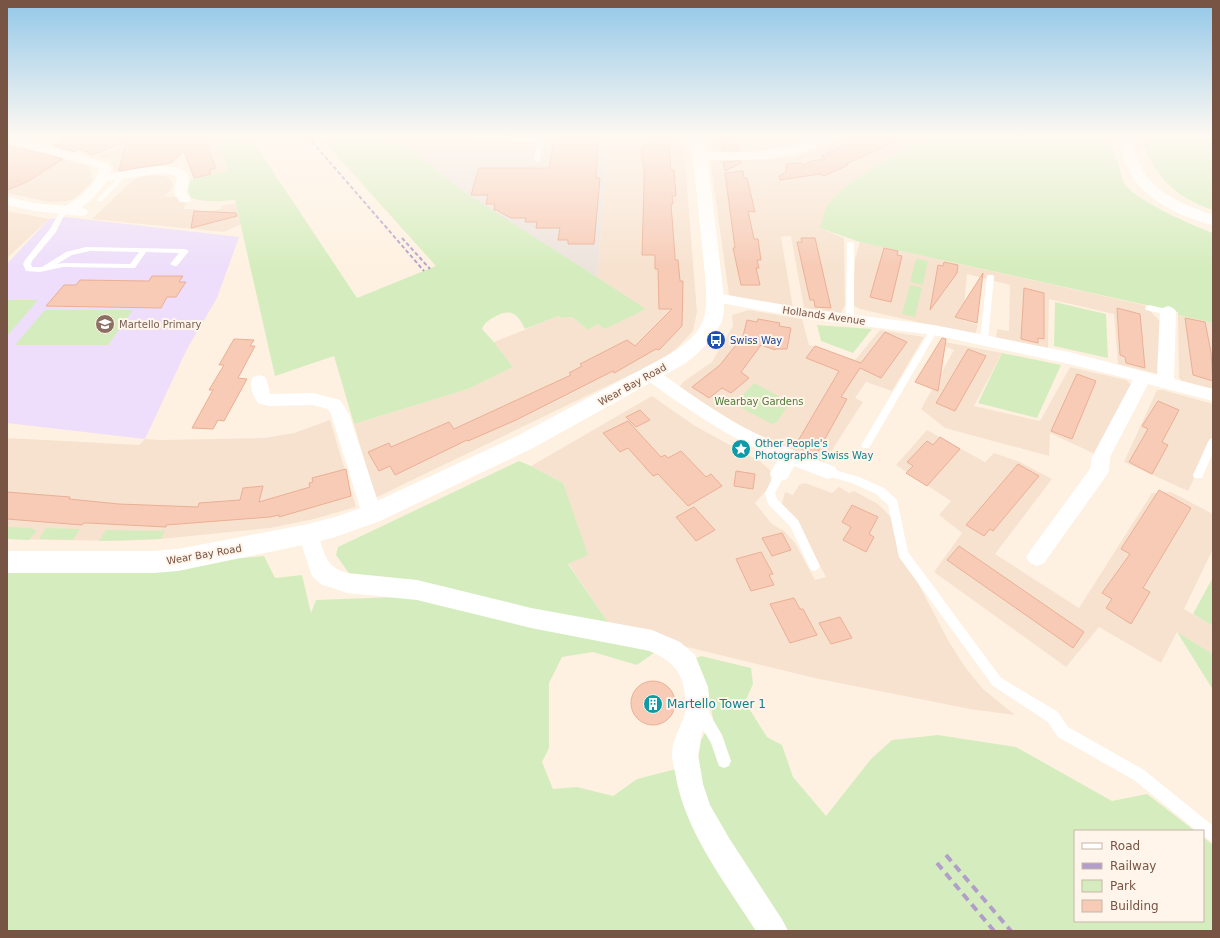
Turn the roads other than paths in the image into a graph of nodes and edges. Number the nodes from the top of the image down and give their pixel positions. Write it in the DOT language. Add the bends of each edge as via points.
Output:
graph roads {
  1 [pos="101,181"];
  2 [pos="118,181"];
  3 [pos="182,181"];
  4 [pos="702,181"];
  5 [pos="1143,181"];
  6 [pos="107,193"];
  7 [pos="117,193"];
  8 [pos="166,194"];
  9 [pos="99,200"];
  10 [pos="7,201"];
  11 [pos="68,210"];
  12 [pos="86,213"];
  13 [pos="1213,220"];
  14 [pos="850,244"];
  15 [pos="144,250"];
  16 [pos="174,264"];
  17 [pos="46,269"];
  18 [pos="990,277"];
  19 [pos="715,298"];
  20 [pos="1149,308"];
  21 [pos="1168,312"];
  22 [pos="850,319"];
  23 [pos="934,330"];
  24 [pos="984,340"];
  25 [pos="650,374"];
  26 [pos="1143,377"];
  27 [pos="259,381"];
  28 [pos="1166,383"];
  29 [pos="1213,396"];
  30 [pos="1213,442"];
  31 [pos="866,445"];
  32 [pos="789,456"];
  33 [pos="828,472"];
  34 [pos="780,474"];
  35 [pos="1198,475"];
  36 [pos="372,514"];
  37 [pos="308,534"];
  38 [pos="1037,557"];
  39 [pos="7,562"];
  40 [pos="814,566"];
  41 [pos="698,708"];
  42 [pos="724,761"];
  43 [pos="1213,835"];
  44 [pos="772,931"];
  1 -- 11 [label="street" via="78,204"];
  2 -- 6 [label="lane"];
  3 -- 8 [label="street" via="182,195"];
  4 -- 19 [label="street, Wear Bay Road"];
  5 -- 13 [label="street" via="1170,202"];
  6 -- 7 [label="lane"];
  6 -- 9 [label="lane"];
  10 -- 11 [label="street"];
  11 -- 12 [label="street"];
  11 -- 17 [label="lane" via="60,216 54,230 27,264 27,267 33,270"];
  14 -- 22 [label="lane"];
  15 -- 16 [label="lane" via="185,250"];
  15 -- 17 [label="lane" via="83,249 67,254"];
  15 -- 17 [label="lane" via="132,266 62,265"];
  18 -- 24 [label="lane"];
  19 -- 22 [label="street, Hollands Avenue"];
  19 -- 25 [label="street, Wear Bay Road" via="714,317 704,337 679,358"];
  20 -- 21 [label="lane"];
  21 -- 28 [label="street"];
  22 -- 23 [label="street, Hollands Avenue"];
  23 -- 24 [label="street, Hollands Avenue"];
  23 -- 31 [label="lane"];
  24 -- 26 [label="street, Hollands Avenue"];
  25 -- 32 [label="street" via="728,427"];
  25 -- 36 [label="street, Wear Bay Road" via="525,442"];
  26 -- 28 [label="street, Hollands Avenue"];
  26 -- 38 [label="street" via="1101,457 1099,471"];
  27 -- 36 [label="street" via="264,399 280,405 313,399 334,404 340,414"];
  28 -- 29 [label="street, Hollands Avenue"];
  30 -- 35 [label="lane"];
  32 -- 33 [label="street"];
  32 -- 34 [label="street"];
  33 -- 43 [label="lane" via="880,491 893,503 903,554 997,682 1053,717 1063,732 1140,775"];
  34 -- 40 [label="lane" via="770,493 772,501 794,523"];
  36 -- 37 [label="street, Wear Bay Road"];
  37 -- 39 [label="street, Wear Bay Road" via="178,560"];
  37 -- 41 [label="street" via="320,569 330,578 347,583 417,590 532,618 652,641 672,650 687,663 696,687"];
  41 -- 42 [label="lane" via="717,740"];
  41 -- 44 [label="street" via="685,754 696,804 719,848"];
}
